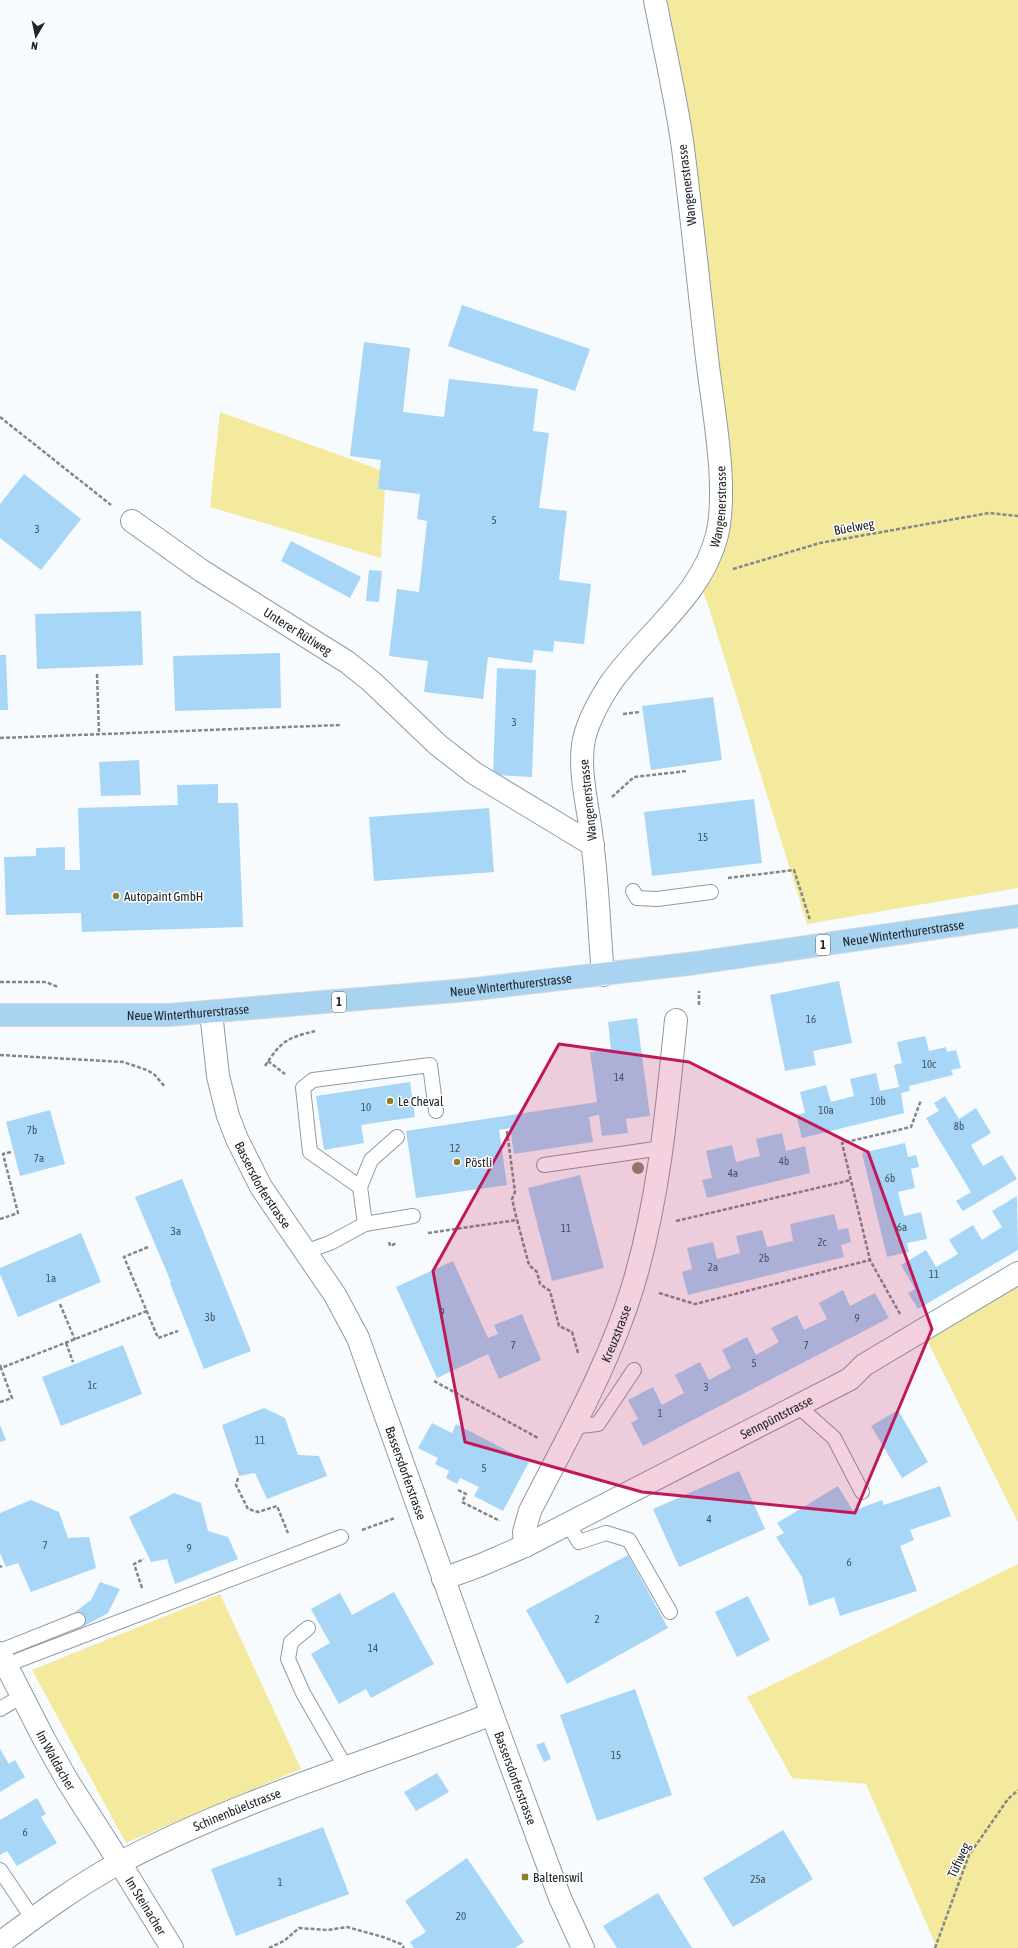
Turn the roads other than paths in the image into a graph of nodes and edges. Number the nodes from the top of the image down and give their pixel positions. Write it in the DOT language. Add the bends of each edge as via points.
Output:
graph roads {
  1 [pos="654,0"];
  2 [pos="132,521"];
  3 [pos="593,845"];
  4 [pos="633,891"];
  5 [pos="711,892"];
  6 [pos="1018,916"];
  7 [pos="603,975"];
  8 [pos="211,1012"];
  9 [pos="0,1014"];
  10 [pos="676,1020"];
  11 [pos="436,1111"];
  12 [pos="397,1137"];
  13 [pos="662,1148"];
  14 [pos="544,1165"];
  15 [pos="360,1186"];
  16 [pos="413,1216"];
  17 [pos="366,1224"];
  18 [pos="307,1251"];
  19 [pos="1018,1273"];
  20 [pos="634,1370"];
  21 [pos="798,1406"];
  22 [pos="572,1427"];
  23 [pos="862,1492"];
  24 [pos="568,1524"];
  25 [pos="341,1538"];
  26 [pos="525,1539"];
  27 [pos="443,1579"];
  28 [pos="670,1612"];
  29 [pos="78,1620"];
  30 [pos="308,1628"];
  31 [pos="2,1656"];
  32 [pos="22,1696"];
  33 [pos="0,1709"];
  34 [pos="492,1714"];
  35 [pos="346,1768"];
  36 [pos="120,1862"];
  37 [pos="0,1870"];
  38 [pos="33,1919"];
  39 [pos="0,1943"];
  40 [pos="172,1948"];
  41 [pos="583,1948"];
  1 -- 3 [label="street, Wangenerstrasse" via="681,140 718,458 720,515 709,558 698,579 609,685 590,723 584,741 582,761"];
  2 -- 3 [label="street, Unterer Rütiweg" via="202,571 347,662 474,774"];
  3 -- 7 [label="street, Wangenerstrasse"];
  4 -- 5 [label="lane" via="637,898 657,899"];
  6 -- 7 [label="main road, Neue Winterthurerstrasse / 1"];
  7 -- 8 [label="main road, Neue Winterthurerstrasse / 1" via="467,990"];
  8 -- 9 [label="main road, Neue Winterthurerstrasse / 1" via="122,1016"];
  8 -- 18 [label="street, Bassersdorferstrasse" via="218,1076 228,1116 261,1187"];
  10 -- 13 [label="street, Kreuzstrasse"];
  11 -- 15 [label="lane" via="430,1065 312,1080 303,1088 310,1152"];
  12 -- 15 [label="lane" via="371,1160"];
  13 -- 14 [label="lane"];
  13 -- 22 [label="street, Kreuzstrasse" via="653,1205 633,1285 611,1346"];
  15 -- 17 [label="lane"];
  16 -- 17 [label="lane"];
  17 -- 18 [label="lane" via="330,1243"];
  18 -- 27 [label="street, Bassersdorferstrasse" via="358,1338"];
  19 -- 21 [label="street, Sennpüntstrasse" via="864,1365 850,1379"];
  20 -- 22 [label="lane" via="598,1424"];
  21 -- 23 [label="lane" via="834,1438"];
  21 -- 24 [label="street, Sennpüntstrasse"];
  22 -- 26 [label="street, Kreuzstrasse" via="530,1512"];
  24 -- 26 [label="street, Sennpüntstrasse"];
  24 -- 28 [label="lane" via="578,1542 606,1533 629,1540"];
  25 -- 31 [label="lane" via="150,1609"];
  26 -- 27 [label="street" via="481,1565"];
  27 -- 34 [label="street, Bassersdorferstrasse"];
  29 -- 31 [label="lane"];
  30 -- 35 [label="lane" via="291,1642 288,1659 303,1693"];
  31 -- 32 [label="street, Im Waldacher"];
  32 -- 33 [label="lane"];
  32 -- 36 [label="street, Im Waldacher" via="67,1780"];
  34 -- 35 [label="street, Schinenbüelstrasse"];
  34 -- 41 [label="street, Bassersdorferstrasse" via="560,1898"];
  35 -- 36 [label="street, Schinenbüelstrasse" via="206,1821"];
  36 -- 38 [label="street, Schinenbüelstrasse"];
  36 -- 40 [label="street, Im Steinacher"];
  37 -- 38 [label="lane"];
  38 -- 39 [label="street, Schinenbüelstrasse"];
}
